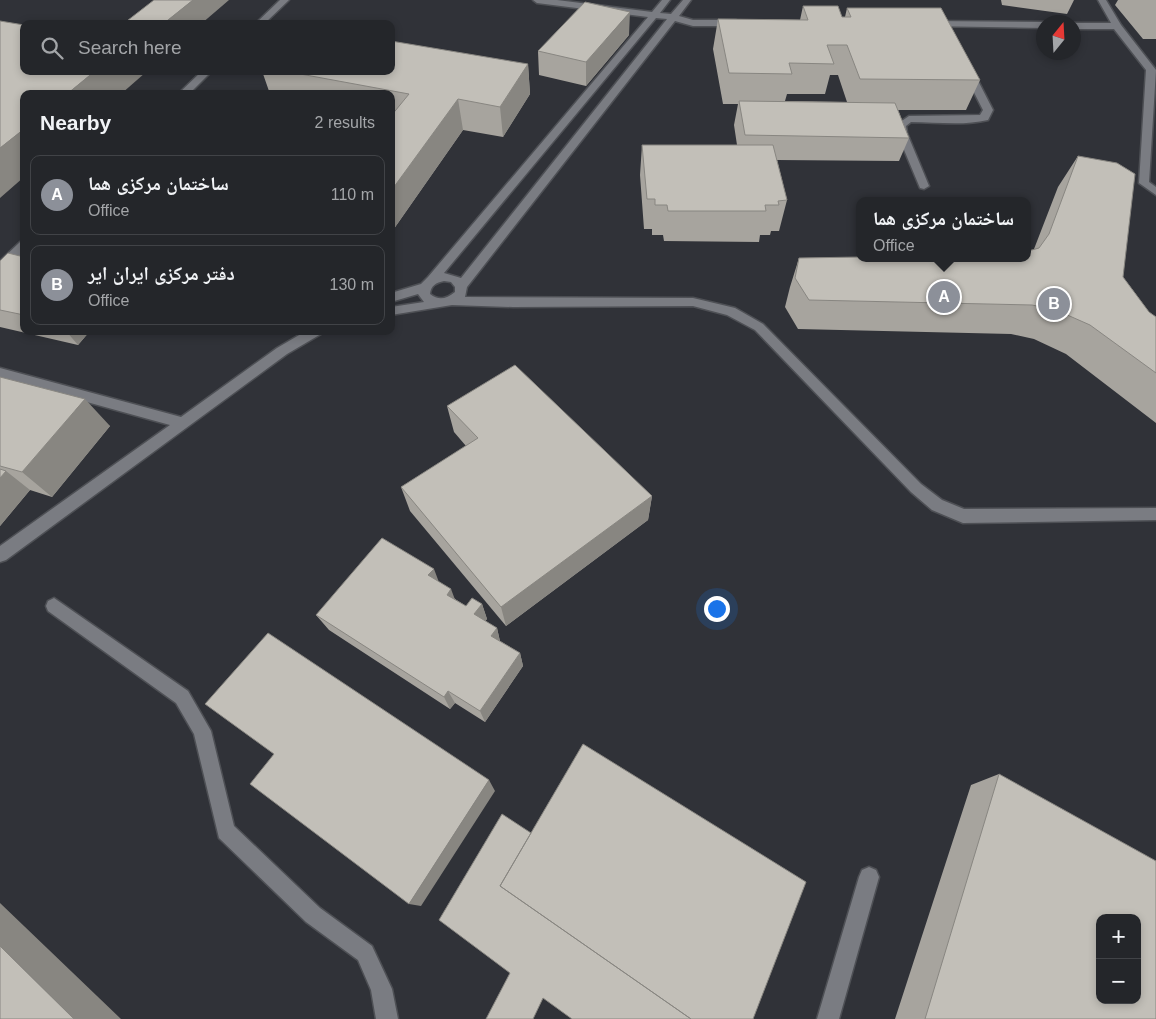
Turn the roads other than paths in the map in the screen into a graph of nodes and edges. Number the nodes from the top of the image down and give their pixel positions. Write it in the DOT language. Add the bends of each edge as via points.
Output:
graph roads {
  1 [pos="285,0"];
  2 [pos="537,0"];
  3 [pos="666,0"];
  4 [pos="687,0"];
  5 [pos="1102,0"];
  6 [pos="653,15"];
  7 [pos="672,17"];
  8 [pos="263,20"];
  9 [pos="741,24"];
  10 [pos="917,24"];
  11 [pos="1036,25"];
  12 [pos="1081,26"];
  13 [pos="1117,26"];
  14 [pos="963,59"];
  15 [pos="1153,71"];
  16 [pos="204,75"];
  17 [pos="187,90"];
  18 [pos="924,186"];
  19 [pos="1156,192"];
  20 [pos="20,248"];
  21 [pos="0,268"];
  22 [pos="429,283"];
  23 [pos="461,286"];
  24 [pos="395,296"];
  25 [pos="448,302"];
  26 [pos="395,309"];
  27 [pos="310,335"];
  28 [pos="0,373"];
  29 [pos="183,423"];
  30 [pos="1156,514"];
  31 [pos="0,555"];
  32 [pos="54,606"];
  33 [pos="870,877"];
  34 [pos="387,1019"];
  35 [pos="828,1019"];
  1 -- 8 [label="lane"];
  2 -- 6 [label="lane"];
  3 -- 6 [label="lane"];
  4 -- 7 [label="lane"];
  5 -- 13 [label="lane"];
  6 -- 7 [label="lane"];
  6 -- 22 [label="lane"];
  7 -- 9 [label="lane" via="693,23"];
  7 -- 23 [label="lane"];
  10 -- 11 [label="lane" via="948,29"];
  12 -- 13 [label="lane"];
  13 -- 15 [label="lane"];
  14 -- 18 [label="lane" via="988,110 984,118 909,119 901,125"];
  15 -- 19 [label="lane" via="1144,183"];
  16 -- 17 [label="lane"];
  20 -- 21 [label="lane"];
  22 -- 23 [label="lane" via="444,277 455,279"];
  22 -- 24 [label="lane"];
  22 -- 25 [label="lane" via="424,295 431,302"];
  23 -- 25 [label="lane" via="461,294"];
  25 -- 26 [label="lane"];
  25 -- 30 [label="lane" via="693,302 731,311 759,327 916,488 937,505 963,516"];
  27 -- 29 [label="lane"];
  28 -- 29 [label="lane"];
  29 -- 31 [label="lane"];
  32 -- 34 [label="lane" via="182,697 202,731 226,831 313,915 365,953 381,989"];
  33 -- 35 [label="lane"];
}
